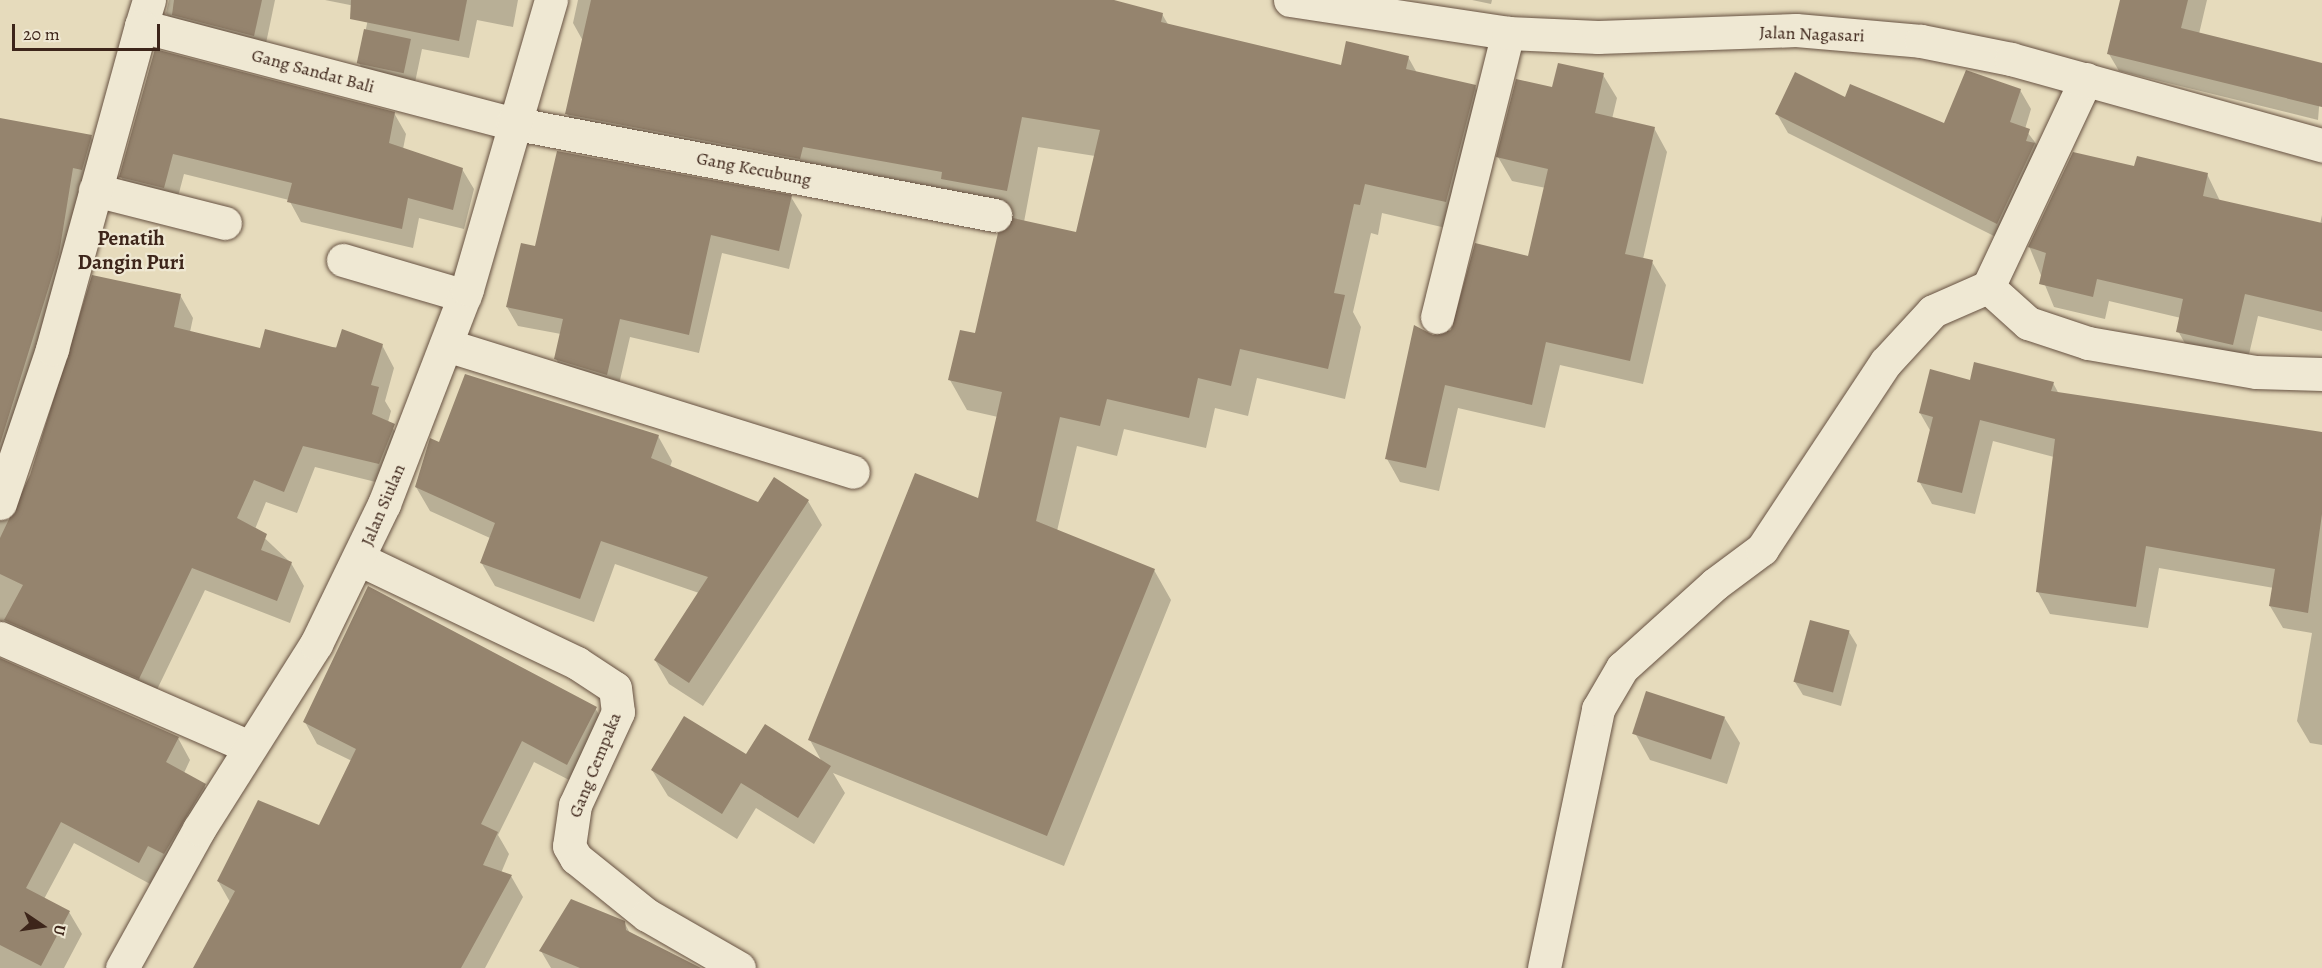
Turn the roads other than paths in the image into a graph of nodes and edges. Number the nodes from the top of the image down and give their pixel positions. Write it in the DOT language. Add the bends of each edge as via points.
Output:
graph roads {
  1 [pos="551,0"];
  2 [pos="1290,0"];
  3 [pos="145,13"];
  4 [pos="1508,33"];
  5 [pos="2086,79"];
  6 [pos="512,123"];
  7 [pos="2322,145"];
  8 [pos="95,190"];
  9 [pos="995,215"];
  10 [pos="225,223"];
  11 [pos="343,260"];
  12 [pos="1988,287"];
  13 [pos="465,296"];
  14 [pos="1437,317"];
  15 [pos="446,345"];
  16 [pos="2322,374"];
  17 [pos="853,472"];
  18 [pos="0,503"];
  19 [pos="359,559"];
  20 [pos="0,638"];
  21 [pos="249,747"];
  22 [pos="122,968"];
  23 [pos="739,968"];
  24 [pos="1545,968"];
  1 -- 6 [label="street, Jalan Siulan"];
  2 -- 4 [label="street, Jalan Nagasari"];
  3 -- 6 [label="street, Gang Sandat Bali"];
  3 -- 8 [label="street"];
  4 -- 5 [label="street, Jalan Nagasari" via="1598,37 1844,32 1933,44"];
  4 -- 14 [label="street"];
  5 -- 7 [label="street, Jalan Nagasari"];
  5 -- 12 [label="street"];
  6 -- 9 [label="street, Gang Kecubung"];
  6 -- 13 [label="street, Jalan Siulan"];
  8 -- 10 [label="street"];
  8 -- 18 [label="street" via="52,348"];
  11 -- 13 [label="street"];
  12 -- 16 [label="street" via="2028,323 2088,343 2256,372"];
  12 -- 24 [label="street" via="1933,311 1886,362 1762,549 1715,584 1622,668 1598,709"];
  13 -- 15 [label="street, Jalan Siulan"];
  15 -- 17 [label="street"];
  15 -- 19 [label="street, Jalan Siulan"];
  19 -- 21 [label="street, Jalan Siulan" via="316,644"];
  19 -- 23 [label="street, Gang Cempaka" via="577,663 615,688 618,712 575,805 569,846 576,858 647,915"];
  20 -- 21 [label="street"];
  21 -- 22 [label="street, Jalan Siulan"];
}
